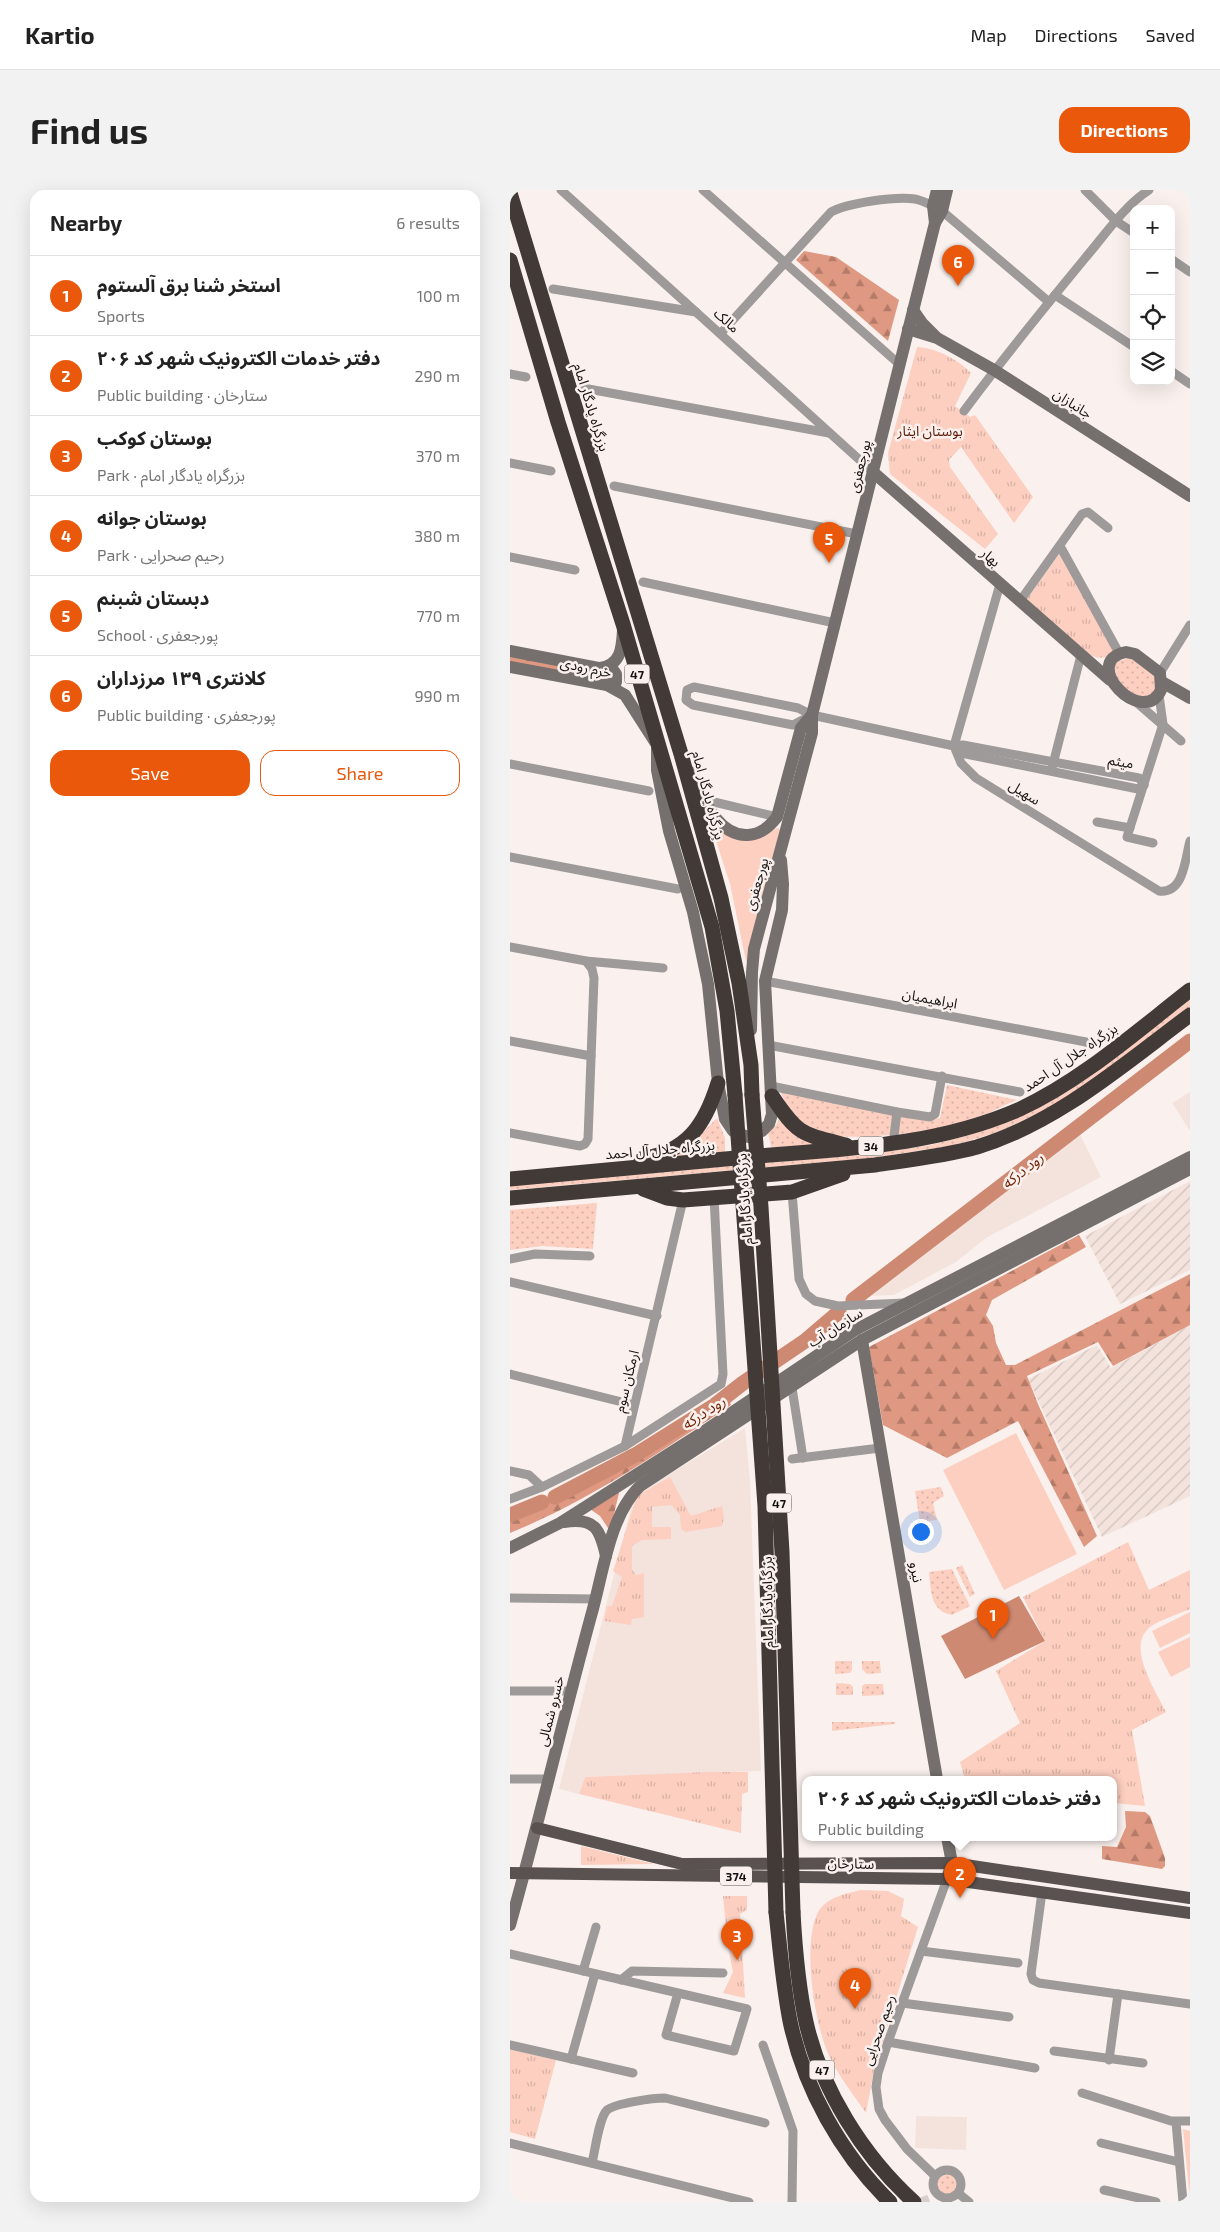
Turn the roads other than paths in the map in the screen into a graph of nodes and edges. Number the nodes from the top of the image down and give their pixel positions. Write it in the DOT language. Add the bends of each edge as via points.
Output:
graph roads {
  1 [pos="561,190"];
  2 [pos="703,190"];
  3 [pos="937,190"];
  4 [pos="947,190"];
  5 [pos="1085,190"];
  6 [pos="1149,190"];
  7 [pos="510,193"];
  8 [pos="937,209"];
  9 [pos="1116,221"];
  10 [pos="1130,230"];
  11 [pos="510,260"];
  12 [pos="785,262"];
  13 [pos="1175,262"];
  14 [pos="1190,272"];
  15 [pos="553,289"];
  16 [pos="1052,298"];
  17 [pos="913,310"];
  18 [pos="697,312"];
  19 [pos="908,329"];
  20 [pos="721,334"];
  21 [pos="937,338"];
  22 [pos="1130,345"];
  23 [pos="900,364"];
  24 [pos="994,370"];
  25 [pos="510,374"];
  26 [pos="1175,374"];
  27 [pos="526,377"];
  28 [pos="1190,384"];
  29 [pos="583,388"];
  30 [pos="964,411"];
  31 [pos="830,433"];
  32 [pos="510,463"];
  33 [pos="551,471"];
  34 [pos="873,472"];
  35 [pos="614,486"];
  36 [pos="1190,496"];
  37 [pos="1108,528"];
  38 [pos="857,534"];
  39 [pos="1060,546"];
  40 [pos="510,557"];
  41 [pos="575,570"];
  42 [pos="643,582"];
  43 [pos="1000,584"];
  44 [pos="1020,601"];
  45 [pos="835,623"];
  46 [pos="623,624"];
  47 [pos="1190,625"];
  48 [pos="510,651"];
  49 [pos="1115,658"];
  50 [pos="1086,659"];
  51 [pos="510,667"];
  52 [pos="600,668"];
  53 [pos="1161,677"];
  54 [pos="1110,680"];
  55 [pos="607,685"];
  56 [pos="1159,695"];
  57 [pos="1190,698"];
  58 [pos="1135,701"];
  59 [pos="812,715"];
  60 [pos="1163,724"];
  61 [pos="1181,742"];
  62 [pos="657,745"];
  63 [pos="954,746"];
  64 [pos="681,754"];
  65 [pos="510,764"];
  66 [pos="1053,766"];
  67 [pos="1144,785"];
  68 [pos="649,791"];
  69 [pos="714,802"];
  70 [pos="777,817"];
  71 [pos="1096,822"];
  72 [pos="1129,832"];
  73 [pos="1190,840"];
  74 [pos="1153,843"];
  75 [pos="781,852"];
  76 [pos="510,856"];
  77 [pos="678,889"];
  78 [pos="510,947"];
  79 [pos="586,961"];
  80 [pos="663,968"];
  81 [pos="765,981"];
  82 [pos="1190,990"];
  83 [pos="1190,1014"];
  84 [pos="510,1041"];
  85 [pos="768,1045"];
  86 [pos="1090,1045"];
  87 [pos="591,1056"];
  88 [pos="750,1065"];
  89 [pos="942,1076"];
  90 [pos="718,1083"];
  91 [pos="771,1091"];
  92 [pos="1020,1092"];
  93 [pos="896,1112"];
  94 [pos="510,1133"];
  95 [pos="893,1144"];
  96 [pos="859,1148"];
  97 [pos="1190,1157"];
  98 [pos="866,1166"];
  99 [pos="1190,1169"];
  100 [pos="590,1172"];
  101 [pos="510,1179"];
  102 [pos="639,1188"];
  103 [pos="792,1192"];
  104 [pos="510,1198"];
  105 [pos="714,1198"];
  106 [pos="684,1200"];
  107 [pos="590,1256"];
  108 [pos="510,1260"];
  109 [pos="510,1282"];
  110 [pos="907,1303"];
  111 [pos="657,1316"];
  112 [pos="862,1340"];
  113 [pos="510,1374"];
  114 [pos="795,1381"];
  115 [pos="634,1405"];
  116 [pos="698,1442"];
  117 [pos="625,1446"];
  118 [pos="880,1448"];
  119 [pos="804,1458"];
  120 [pos="792,1459"];
  121 [pos="510,1470"];
  122 [pos="542,1487"];
  123 [pos="510,1499"];
  124 [pos="560,1523"];
  125 [pos="510,1548"];
  126 [pos="606,1556"];
  127 [pos="510,1598"];
  128 [pos="596,1599"];
  129 [pos="510,1691"];
  130 [pos="570,1691"];
  131 [pos="936,1776"];
  132 [pos="510,1779"];
  133 [pos="548,1779"];
  134 [pos="537,1828"];
  135 [pos="948,1841"];
  136 [pos="952,1863"];
  137 [pos="510,1873"];
  138 [pos="524,1873"];
  139 [pos="947,1879"];
  140 [pos="1042,1892"];
  141 [pos="1190,1898"];
  142 [pos="1190,1913"];
  143 [pos="510,1925"];
  144 [pos="596,1927"];
  145 [pos="920,1951"];
  146 [pos="510,1954"];
  147 [pos="1018,1962"];
  148 [pos="583,1971"];
  149 [pos="723,1972"];
  150 [pos="595,1974"];
  151 [pos="621,1980"];
  152 [pos="678,1993"];
  153 [pos="1118,1994"];
  154 [pos="902,2003"];
  155 [pos="1190,2004"];
  156 [pos="1009,2017"];
  157 [pos="888,2042"];
  158 [pos="510,2045"];
  159 [pos="763,2045"];
  160 [pos="1054,2051"];
  161 [pos="571,2059"];
  162 [pos="1109,2060"];
  163 [pos="1143,2064"];
  164 [pos="1035,2068"];
  165 [pos="633,2073"];
  166 [pos="1082,2093"];
  167 [pos="1190,2121"];
  168 [pos="1176,2122"];
  169 [pos="765,2124"];
  170 [pos="510,2143"];
  171 [pos="1101,2143"];
  172 [pos="1179,2162"];
  173 [pos="592,2163"];
  174 [pos="935,2176"];
  175 [pos="1104,2190"];
  176 [pos="958,2193"];
  177 [pos="938,2194"];
  178 [pos="929,2199"];
  179 [pos="749,2202"];
  180 [pos="792,2202"];
  181 [pos="890,2202"];
  182 [pos="914,2202"];
  183 [pos="968,2202"];
  184 [pos="1156,2202"];
  185 [pos="1183,2202"];
  1 -- 18 [label="street, مالک"];
  2 -- 12 [label="street"];
  3 -- 8 [label="street, پورجعفری"];
  4 -- 8 [label="street, پورجعفری"];
  5 -- 9 [label="street"];
  6 -- 9 [label="street"];
  7 -- 64 [label="highway, بزرگراه یادگار امام / 47"];
  8 -- 12 [label="street" via="923,201 907,199 862,202 838,208 822,219"];
  8 -- 16 [label="street"];
  8 -- 17 [label="street, پورجعفری"];
  9 -- 10 [label="street"];
  9 -- 16 [label="street"];
  11 -- 46 [label="highway, بزرگراه یادگار امام / 47"];
  12 -- 20 [label="street"];
  12 -- 23 [label="street"];
  13 -- 14 [label="street"];
  15 -- 18 [label="street"];
  16 -- 22 [label="street"];
  16 -- 24 [label="street"];
  17 -- 19 [label="street, پورجعفری"];
  17 -- 21 [label="street, جانبازان"];
  18 -- 20 [label="street, مالک"];
  19 -- 21 [label="street, جانبازان"];
  19 -- 23 [label="street, پورجعفری"];
  20 -- 31 [label="street, مالک"];
  21 -- 24 [label="street, جانبازان"];
  23 -- 34 [label="street, پورجعفری"];
  24 -- 30 [label="street"];
  24 -- 36 [label="street, جانبازان"];
  25 -- 27 [label="street"];
  26 -- 28 [label="street"];
  29 -- 31 [label="street"];
  31 -- 34 [label="street, مالک"];
  32 -- 33 [label="street"];
  34 -- 38 [label="street, پورجعفری"];
  34 -- 43 [label="street, بهار"];
  35 -- 38 [label="street"];
  37 -- 39 [label="street" via="1085,512"];
  38 -- 45 [label="street, پورجعفری"];
  39 -- 44 [label="street"];
  39 -- 49 [label="street"];
  40 -- 41 [label="street"];
  42 -- 45 [label="street"];
  43 -- 44 [label="street, بهار"];
  43 -- 63 [label="street"];
  44 -- 50 [label="street, بهار"];
  45 -- 59 [label="street, پورجعفری"];
  46 -- 52 [label="street, خرم رودی" via="622,646 617,661"];
  46 -- 62 [label="highway, بزرگراه یادگار امام / 47"];
  47 -- 53 [label="street"];
  48 -- 52 [label="street, خرم رودی"];
  49 -- 50 [label="street"];
  49 -- 53 [label="street" via="1135,654"];
  49 -- 54 [label="street" via="1108,672"];
  50 -- 54 [label="street, بهار"];
  50 -- 66 [label="street"];
  51 -- 55 [label="street, خرم رودی"];
  52 -- 55 [label="street" via="616,674 616,682"];
  53 -- 56 [label="street"];
  53 -- 57 [label="street"];
  54 -- 58 [label="street"];
  55 -- 62 [label="street, خرم رودی" via="629,700"];
  56 -- 58 [label="street" via="1148,702"];
  56 -- 60 [label="street"];
  58 -- 60 [label="street"];
  59 -- 59 [label="street" via="798,708 694,686 685,694 686,700 693,705 793,725"];
  59 -- 63 [label="street"];
  59 -- 70 [label="street, پورجعفری" via="802,728"];
  59 -- 75 [label="street, پورجعفری" via="812,733"];
  60 -- 61 [label="street"];
  60 -- 67 [label="street"];
  62 -- 90 [label="street" via="657,770 667,822 694,912 708,984"];
  62 -- 181 [label="highway, بزرگراه یادگار امام / 47, bridge" via="712,928 727,1011 765,1506 776,1912 786,2000 805,2072 838,2136 861,2170"];
  63 -- 66 [label="street, میثم" via="961,753"];
  63 -- 73 [label="street, سهیل" via="961,763 976,778 1160,891 1167,892 1179,881"];
  64 -- 70 [label="street" via="711,812 725,828 738,834 750,834 768,828"];
  64 -- 88 [label="highway, بزرگراه یادگار امام / 47" via="728,925"];
  65 -- 68 [label="street"];
  66 -- 67 [label="street, میثم" via="1140,778"];
  67 -- 72 [label="street"];
  69 -- 70 [label="street"];
  71 -- 72 [label="street"];
  72 -- 74 [label="street"];
  75 -- 81 [label="street" via="782,910"];
  75 -- 88 [label="street, پورجعفری" via="754,949"];
  76 -- 77 [label="street"];
  78 -- 79 [label="street"];
  79 -- 80 [label="street"];
  79 -- 87 [label="street" via="594,978"];
  81 -- 85 [label="street"];
  81 -- 86 [label="street, ابراهیمیان"];
  82 -- 95 [label="highway, بزرگراه جلال آل احمد / 34" via="1058,1088 1020,1108 954,1133"];
  83 -- 98 [label="highway, 34" via="1076,1098 1028,1126 977,1146"];
  84 -- 87 [label="street"];
  85 -- 89 [label="street"];
  85 -- 91 [label="street"];
  87 -- 94 [label="street" via="586,1144 580,1146"];
  88 -- 182 [label="highway, بزرگراه یادگار امام / 47, bridge" via="762,1207 782,1552 796,1960 806,2022 825,2078 856,2133 888,2176"];
  89 -- 92 [label="street"];
  89 -- 93 [label="street" via="933,1116"];
  90 -- 91 [label="street" via="725,1119 732,1131 742,1136 753,1136 769,1124"];
  90 -- 100 [label="highway" via="703,1121 680,1145 658,1155"];
  91 -- 93 [label="street"];
  91 -- 96 [label="highway" via="785,1116 799,1131"];
  93 -- 95 [label="street"];
  95 -- 96 [label="highway, بزرگراه جلال آل احمد / 34"];
  96 -- 100 [label="highway, بزرگراه جلال آل احمد / 34"];
  97 -- 110 [label="street, سازمان آب"];
  98 -- 102 [label="highway, 34"];
  98 -- 103 [label="highway"];
  99 -- 112 [label="street, سازمان آب"];
  100 -- 101 [label="highway, بزرگراه جلال آل احمد / 34"];
  102 -- 104 [label="highway, 34"];
  102 -- 106 [label="highway"];
  103 -- 105 [label="highway"];
  103 -- 110 [label="street" via="798,1279 806,1294 815,1301 838,1306"];
  105 -- 106 [label="highway"];
  105 -- 117 [label="street" via="722,1380 717,1387"];
  106 -- 111 [label="street, ارمکان سوم"];
  107 -- 108 [label="street" via="535,1254"];
  109 -- 111 [label="street"];
  110 -- 114 [label="street, سازمان آب" via="855,1330"];
  111 -- 115 [label="street, ارمکان سوم"];
  112 -- 114 [label="street, سازمان آب"];
  112 -- 118 [label="street, نیرو"];
  113 -- 115 [label="street"];
  114 -- 116 [label="street, سازمان آب"];
  114 -- 119 [label="street"];
  115 -- 117 [label="street, ارمکان سوم"];
  116 -- 124 [label="street, سازمان آب"];
  116 -- 126 [label="street, سازمان آب" via="630,1496"];
  117 -- 122 [label="street"];
  118 -- 119 [label="street"];
  118 -- 131 [label="street, نیرو"];
  119 -- 120 [label="street"];
  121 -- 122 [label="street" via="529,1475"];
  122 -- 123 [label="street"];
  124 -- 125 [label="street, سازمان آب"];
  124 -- 126 [label="street" via="581,1521 593,1525 601,1535"];
  126 -- 128 [label="street, خسرو شمالی"];
  127 -- 128 [label="street"];
  128 -- 130 [label="street, خسرو شمالی"];
  129 -- 130 [label="street"];
  130 -- 133 [label="street, خسرو شمالی"];
  132 -- 133 [label="street"];
  133 -- 134 [label="street, خسرو شمالی"];
  134 -- 136 [label="main road, ستارخان / 374" via="682,1864"];
  134 -- 138 [label="street, خسرو شمالی"];
  135 -- 136 [label="street"];
  136 -- 139 [label="street"];
  136 -- 141 [label="main road, ستارخان / 374"];
  137 -- 138 [label="main road, ستارخان / 374"];
  138 -- 139 [label="main road, ستارخان / 374"];
  138 -- 143 [label="street, خسرو شمالی"];
  139 -- 140 [label="main road, ستارخان / 374"];
  139 -- 145 [label="street, رحیم صحرایی"];
  140 -- 142 [label="main road, ستارخان / 374"];
  140 -- 153 [label="street" via="1031,1974 1033,1980"];
  144 -- 148 [label="street"];
  145 -- 147 [label="street"];
  145 -- 154 [label="street, رحیم صحرایی"];
  146 -- 148 [label="street"];
  148 -- 150 [label="street"];
  149 -- 151 [label="street" via="632,1971"];
  150 -- 151 [label="street"];
  150 -- 161 [label="street"];
  151 -- 152 [label="street"];
  152 -- 152 [label="street" via="748,2009 734,2051 666,2035"];
  153 -- 155 [label="street"];
  153 -- 162 [label="street"];
  154 -- 156 [label="street"];
  154 -- 157 [label="street, رحیم صحرایی"];
  157 -- 164 [label="street"];
  157 -- 174 [label="street, رحیم صحرایی" via="878,2073 876,2098 879,2109 897,2137"];
  158 -- 161 [label="street"];
  159 -- 180 [label="street" via="793,2131"];
  160 -- 162 [label="street"];
  161 -- 165 [label="street"];
  162 -- 163 [label="street"];
  166 -- 168 [label="street"];
  167 -- 168 [label="street"];
  168 -- 172 [label="street"];
  169 -- 173 [label="street" via="665,2098 615,2107 608,2110 603,2118"];
  170 -- 173 [label="street"];
  171 -- 172 [label="street"];
  172 -- 185 [label="street"];
  173 -- 179 [label="street"];
  174 -- 176 [label="street" via="946,2170 955,2172 960,2180"];
  174 -- 177 [label="street" via="933,2184"];
  175 -- 184 [label="street"];
  176 -- 177 [label="street" via="946,2198"];
  176 -- 183 [label="street"];
  177 -- 178 [label="street"];
}
